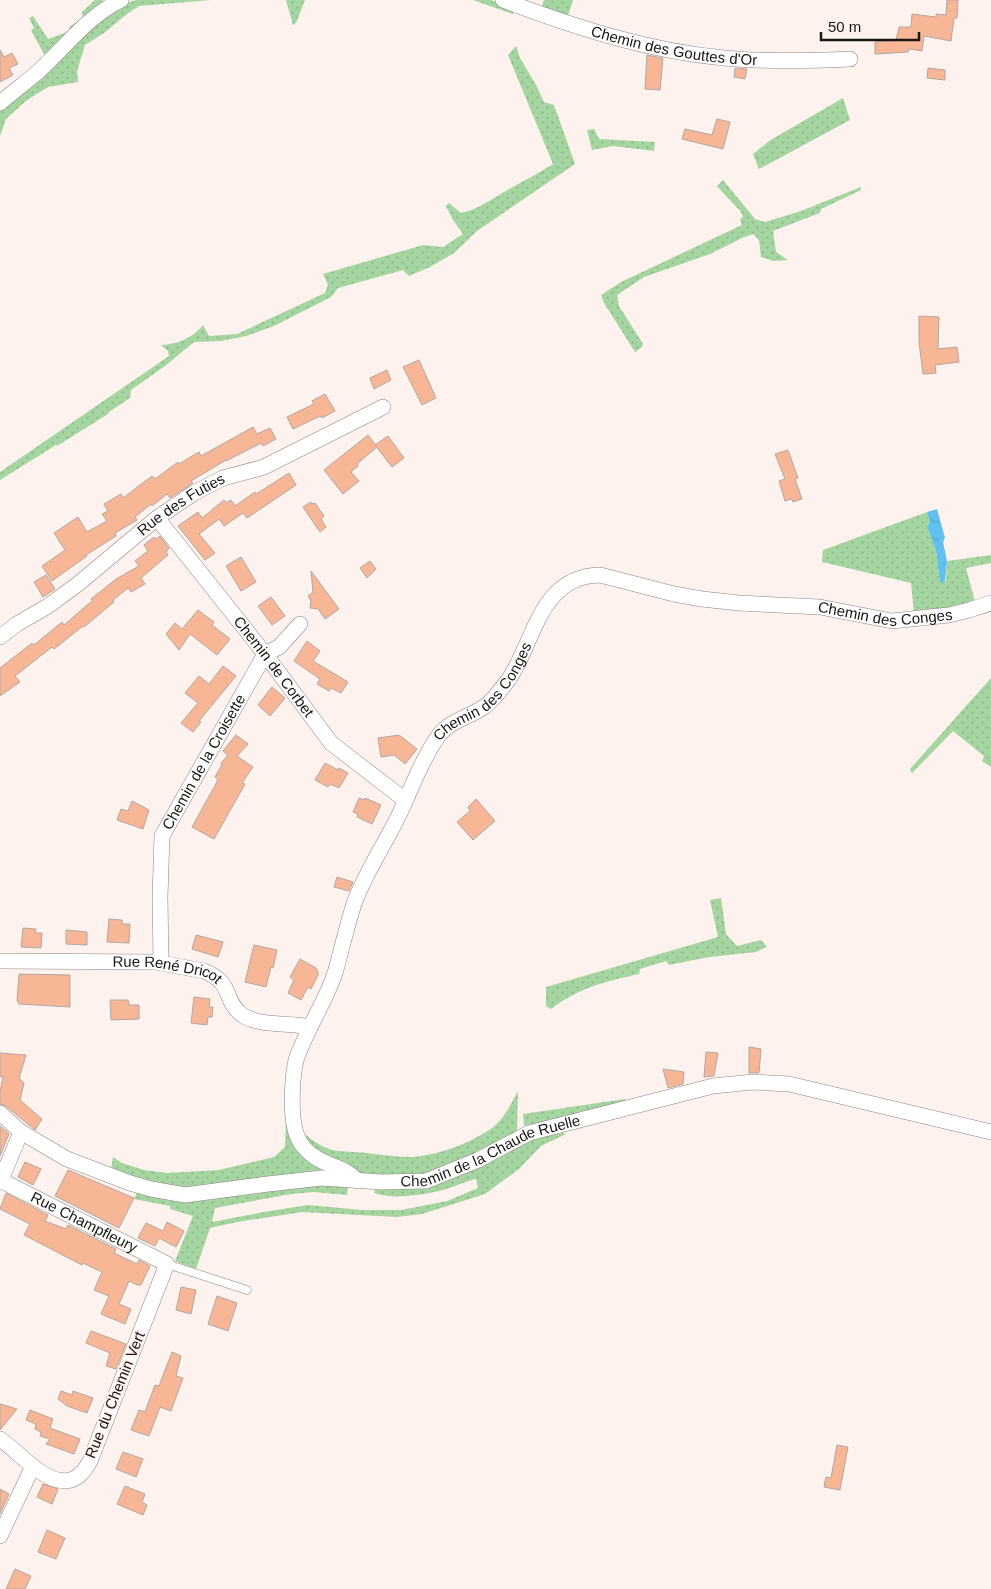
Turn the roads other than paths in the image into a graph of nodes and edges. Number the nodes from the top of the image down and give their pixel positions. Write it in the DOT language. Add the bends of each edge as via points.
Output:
graph roads {
  1 [pos="122,0"];
  2 [pos="503,0"];
  3 [pos="850,59"];
  4 [pos="0,103"];
  5 [pos="383,407"];
  6 [pos="157,518"];
  7 [pos="991,602"];
  8 [pos="300,624"];
  9 [pos="0,637"];
  10 [pos="265,654"];
  11 [pos="405,800"];
  12 [pos="0,961"];
  13 [pos="161,963"];
  14 [pos="310,1027"];
  15 [pos="0,1113"];
  16 [pos="21,1132"];
  17 [pos="991,1132"];
  18 [pos="0,1181"];
  19 [pos="358,1181"];
  20 [pos="167,1264"];
  21 [pos="247,1290"];
  22 [pos="0,1439"];
  23 [pos="33,1466"];
  24 [pos="0,1536"];
  1 -- 4 [label="street" via="87,23 39,71"];
  2 -- 3 [label="street, Chemin des Gouttes d'Or" via="582,28 679,52 774,61"];
  5 -- 6 [label="street, Rue des Futies" via="264,467 223,478"];
  6 -- 9 [label="street, Rue des Futies" via="78,584"];
  6 -- 10 [label="street, Chemin de Corbet"];
  7 -- 11 [label="street, Chemin des Conges" via="949,615 892,620 820,607 702,599 610,576 583,577 566,585 550,600 511,675 484,708 455,722 440,734"];
  8 -- 10 [label="street" via="279,647"];
  10 -- 11 [label="street, Chemin de Corbet" via="331,743"];
  10 -- 13 [label="street, Chemin de la Croisette" via="162,836"];
  11 -- 14 [label="street, Chemin des Conges" via="356,900 334,974"];
  12 -- 13 [label="street, Rue René Dricot"];
  13 -- 14 [label="street, Rue René Dricot" via="211,974 227,988 235,1008 246,1018"];
  14 -- 19 [label="street, Chemin des Conges" via="294,1068 296,1131 299,1140 313,1156 350,1172"];
  15 -- 16 [label="street, Chemin de la Chaude Ruelle"];
  16 -- 18 [label="street"];
  16 -- 19 [label="street, Chemin de la Chaude Ruelle" via="67,1159 100,1172 151,1189 185,1195 322,1178"];
  17 -- 19 [label="street, Chemin de la Chaude Ruelle" via="789,1084 730,1083 528,1133 478,1160 426,1181"];
  18 -- 20 [label="street, Rue Champfleury"];
  20 -- 21 [label="lane"];
  20 -- 23 [label="street, Rue du Chemin Vert" via="86,1468 78,1477 60,1481"];
  22 -- 23 [label="street, Rue du Chemin Vert"];
  23 -- 24 [label="street"];
}
